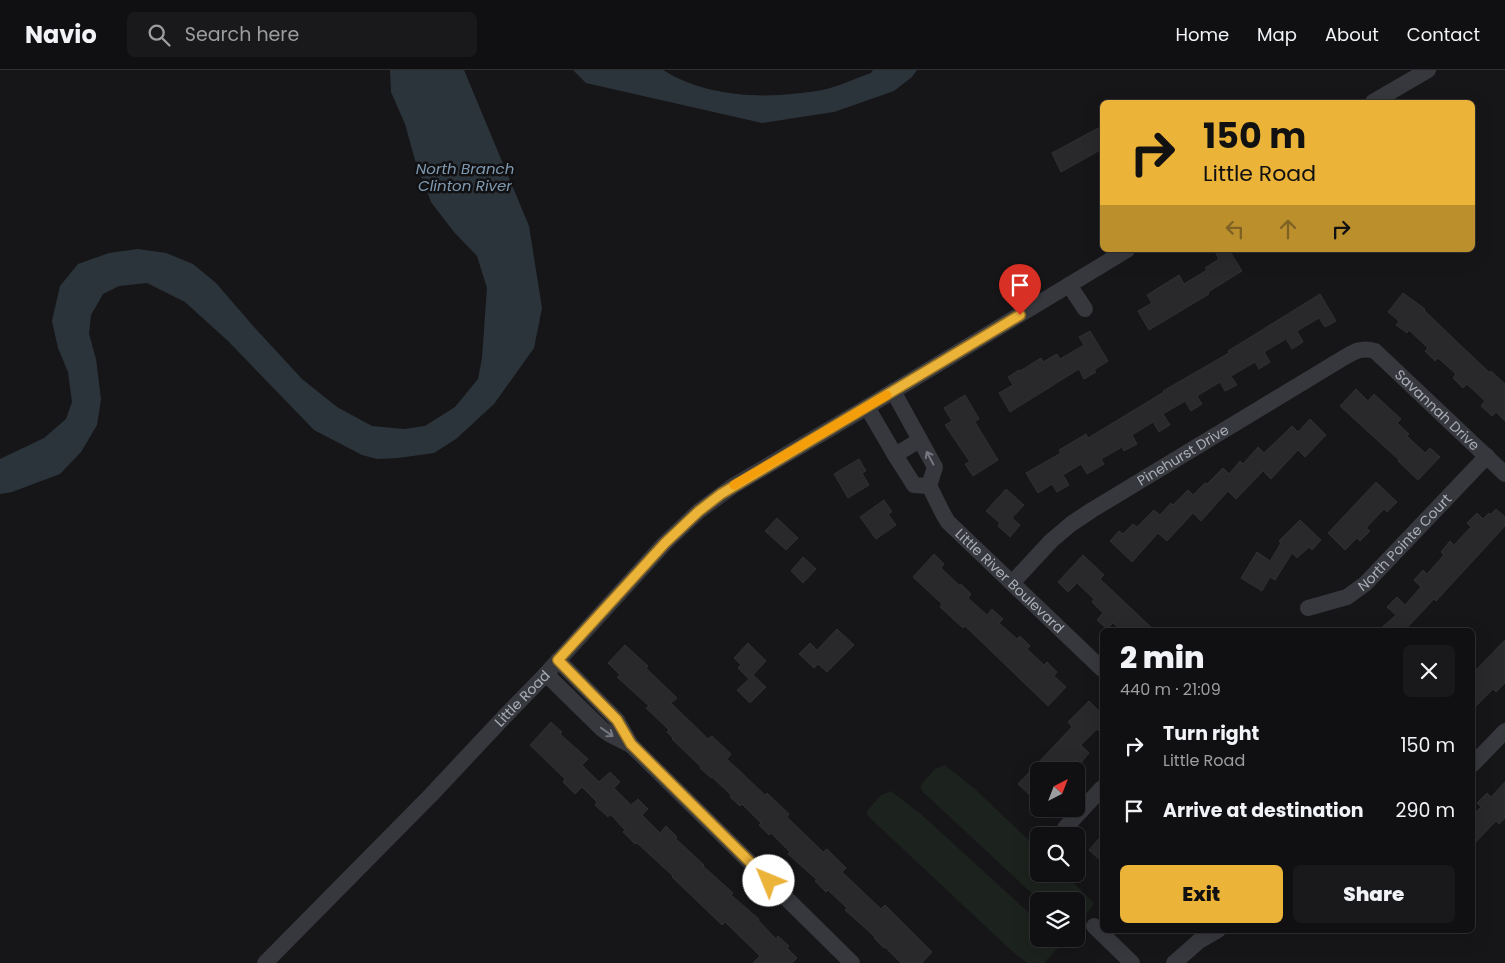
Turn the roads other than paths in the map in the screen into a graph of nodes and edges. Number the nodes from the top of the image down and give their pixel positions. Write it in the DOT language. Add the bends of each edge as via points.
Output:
graph roads {
  1 [pos="1428,70"];
  2 [pos="1376,100"];
  3 [pos="1124,252"];
  4 [pos="1070,285"];
  5 [pos="1085,309"];
  6 [pos="1368,349"];
  7 [pos="893,392"];
  8 [pos="867,407"];
  9 [pos="920,440"];
  10 [pos="894,455"];
  11 [pos="1486,456"];
  12 [pos="1505,474"];
  13 [pos="929,486"];
  14 [pos="1012,583"];
  15 [pos="1308,608"];
  16 [pos="558,660"];
  17 [pos="1100,667"];
  18 [pos="546,674"];
  19 [pos="592,696"];
  20 [pos="581,708"];
  21 [pos="1505,731"];
  22 [pos="631,744"];
  23 [pos="1475,762"];
  24 [pos="1100,790"];
  25 [pos="1066,827"];
  26 [pos="1094,926"];
  27 [pos="1100,932"];
  28 [pos="1101,933"];
  29 [pos="1212,933"];
  30 [pos="265,963"];
  31 [pos="852,963"];
  32 [pos="1132,963"];
  33 [pos="1174,963"];
  1 -- 2 [label="street"];
  3 -- 4 [label="street, Little Road"];
  4 -- 5 [label="street"];
  4 -- 7 [label="street, Little Road"];
  6 -- 11 [label="street, Savannah Drive" via="1375,351"];
  6 -- 14 [label="street, Pinehurst Drive" via="1350,354 1092,510 1051,541"];
  7 -- 8 [label="street, Little Road"];
  7 -- 9 [label="street"];
  8 -- 10 [label="street"];
  8 -- 16 [label="street, Little Road" via="733,486 699,511 665,543"];
  9 -- 10 [label="street"];
  13 -- 9 [label="street, one-way" via="935,467"];
  10 -- 13 [label="street" via="914,485"];
  11 -- 12 [label="street, Savannah Drive"];
  11 -- 15 [label="street, North Pointe Court" via="1365,584 1347,597"];
  13 -- 14 [label="street, Little River Boulevard" via="948,522"];
  14 -- 17 [label="street, Little River Boulevard"];
  16 -- 18 [label="street, Little Road"];
  16 -- 19 [label="street"];
  18 -- 20 [label="street"];
  18 -- 30 [label="street, Little Road"];
  19 -- 20 [label="street"];
  19 -- 22 [label="street" via="617,720"];
  20 -- 22 [label="street, one-way" via="609,734"];
  21 -- 23 [label="street"];
  22 -- 31 [label="street"];
  24 -- 25 [label="street"];
  26 -- 27 [label="street"];
  28 -- 32 [label="street"];
  29 -- 33 [label="street" via="1199,940"];
}
